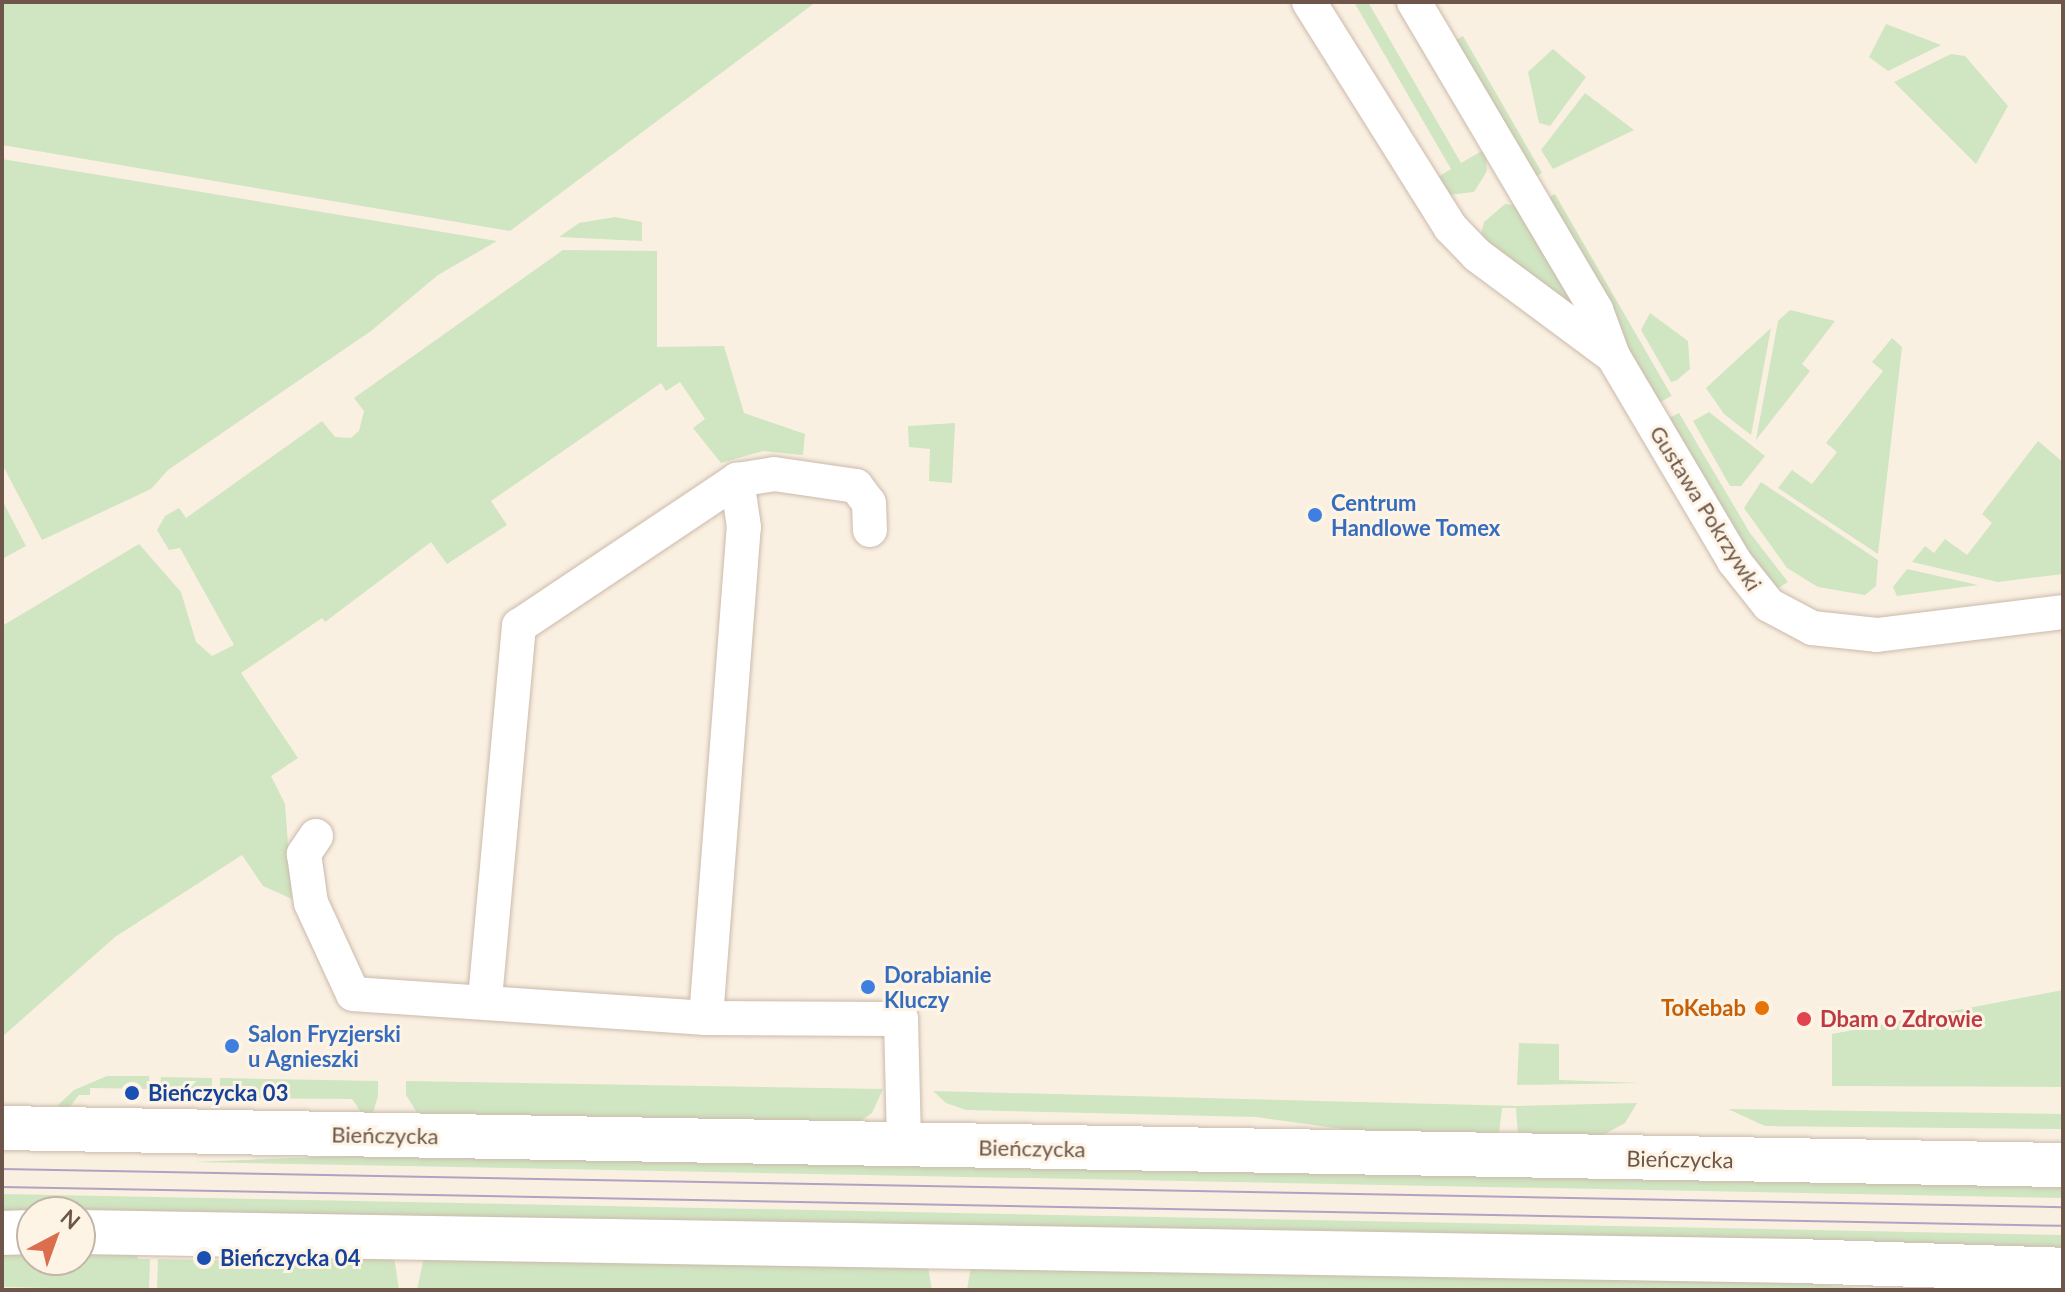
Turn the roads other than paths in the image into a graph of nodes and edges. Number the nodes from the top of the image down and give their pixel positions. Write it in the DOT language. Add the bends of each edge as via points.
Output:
graph roads {
  1 [pos="1309,2"];
  2 [pos="1414,2"];
  3 [pos="1613,356"];
  4 [pos="737,480"];
  5 [pos="870,530"];
  6 [pos="2063,612"];
  7 [pos="316,836"];
  8 [pos="485,999"];
  9 [pos="706,1018"];
  10 [pos="2,1128"];
  11 [pos="904,1146"];
  12 [pos="2063,1165"];
  13 [pos="96,1232"];
  14 [pos="2063,1270"];
  1 -- 3 [label="street, Gustawa Pokrzywki" via="1450,227 1477,255"];
  2 -- 3 [label="street, Gustawa Pokrzywki" via="1596,310"];
  3 -- 6 [label="street, Gustawa Pokrzywki" via="1734,561 1760,596 1791,620 1826,631 1877,635"];
  4 -- 5 [label="street" via="774,474 856,486 869,503"];
  4 -- 8 [label="street" via="519,626"];
  4 -- 9 [label="street" via="744,527"];
  7 -- 8 [label="street" via="304,854 311,903 353,994"];
  8 -- 9 [label="street"];
  9 -- 11 [label="street" via="901,1019"];
  10 -- 11 [label="main road, Bieńczycka"];
  11 -- 12 [label="main road, Bieńczycka"];
  13 -- 14 [label="main road"];
}
